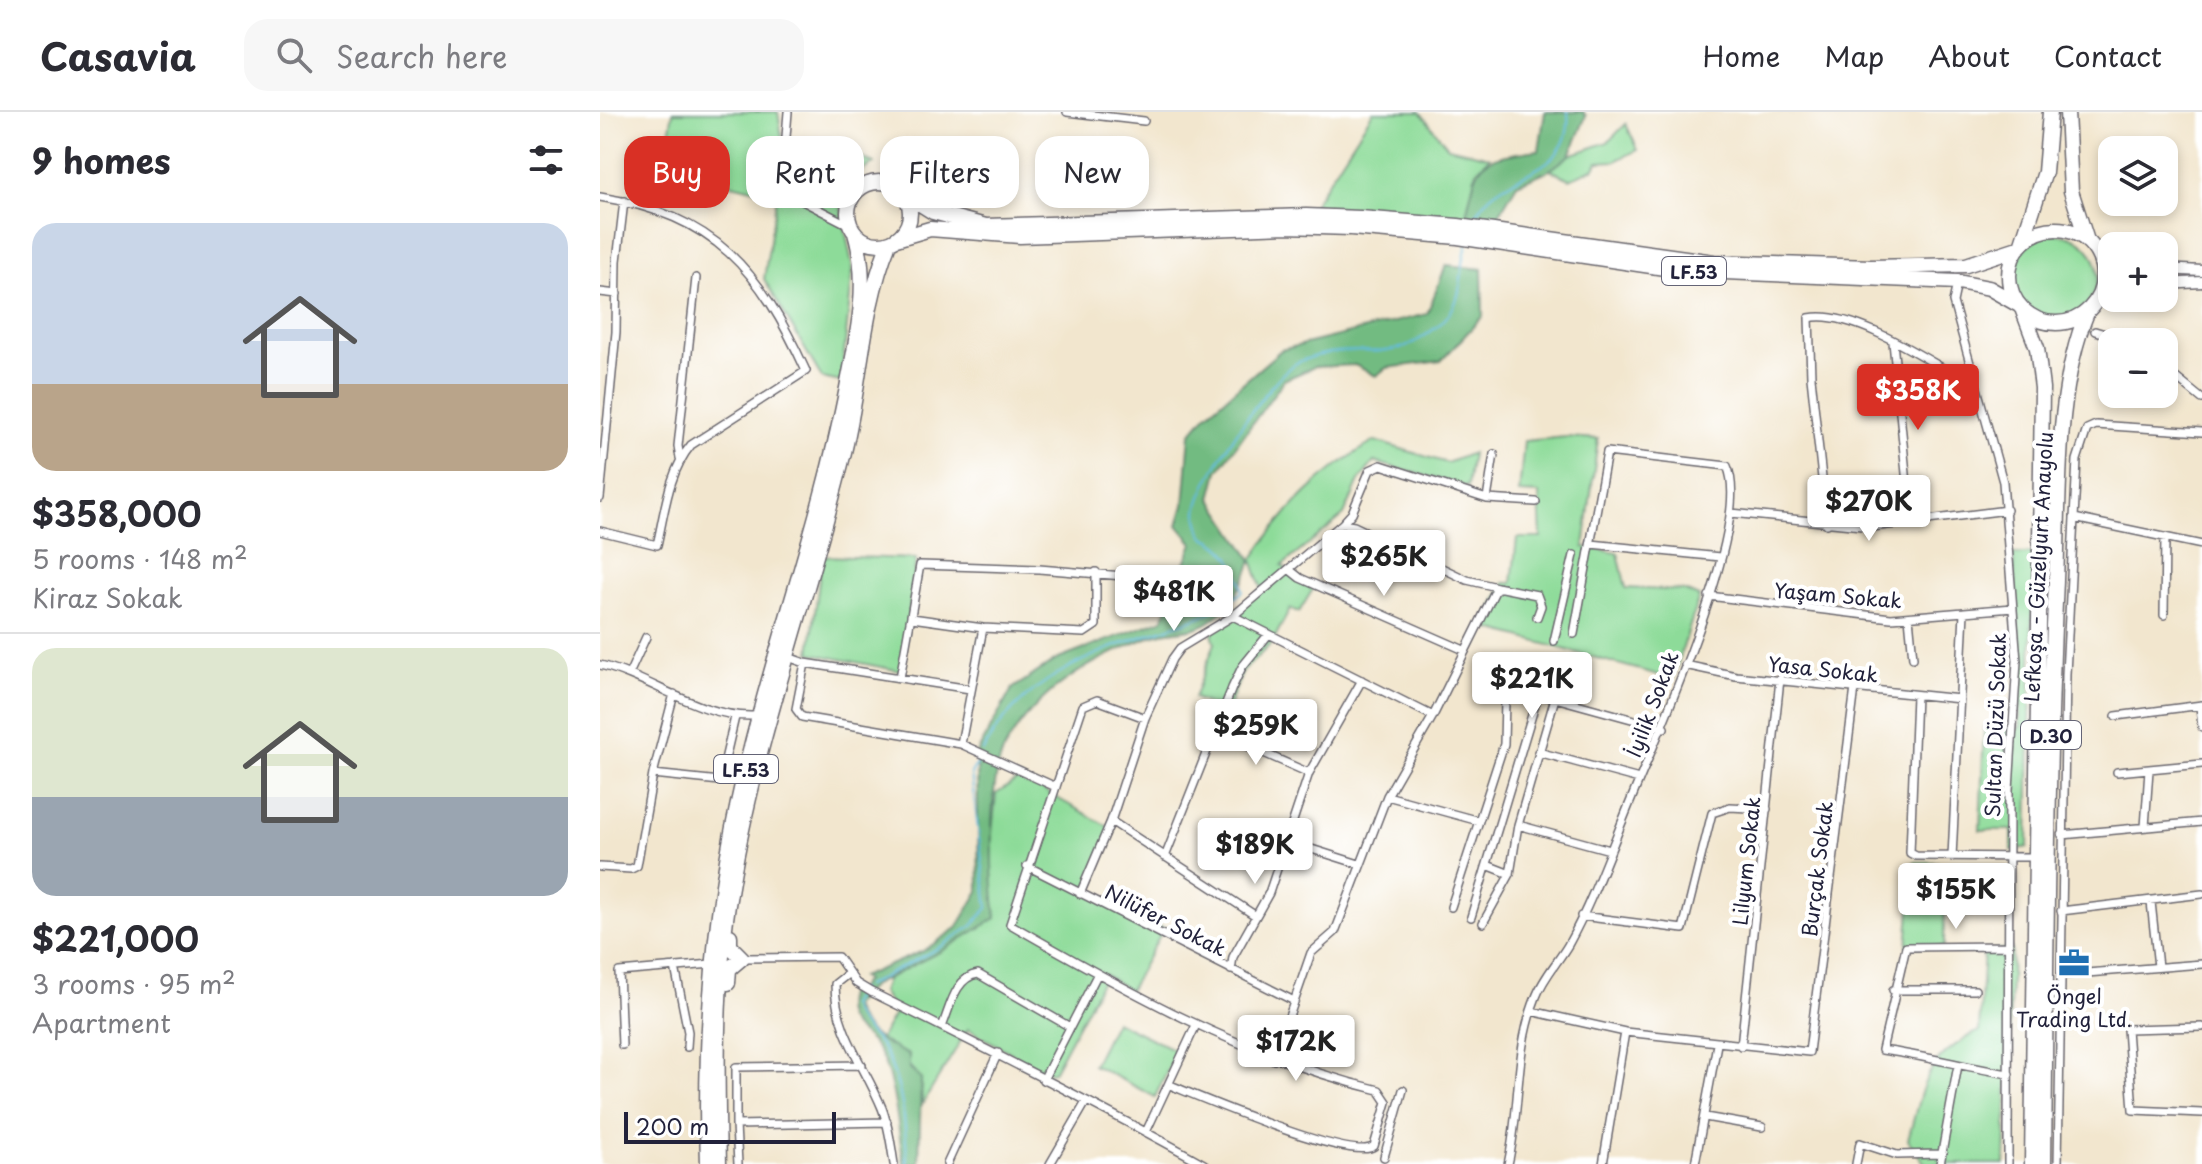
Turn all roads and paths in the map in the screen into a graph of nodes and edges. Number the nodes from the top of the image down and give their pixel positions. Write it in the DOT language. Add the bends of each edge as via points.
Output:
graph roads {
  1 [pos="788,112"];
  2 [pos="1067,112"];
  3 [pos="2050,112"];
  4 [pos="2067,112"];
  5 [pos="1144,121"];
  6 [pos="785,136"];
  7 [pos="600,197"];
  8 [pos="624,201"];
  9 [pos="645,208"];
  10 [pos="814,208"];
  11 [pos="848,208"];
  12 [pos="907,208"];
  13 [pos="927,208"];
  14 [pos="853,230"];
  15 [pos="1458,232"];
  16 [pos="1483,235"];
  17 [pos="893,241"];
  18 [pos="2020,245"];
  19 [pos="2090,245"];
  20 [pos="2098,249"];
  21 [pos="2178,270"];
  22 [pos="2202,271"];
  23 [pos="696,278"];
  24 [pos="1958,282"];
  25 [pos="2202,282"];
  26 [pos="2178,283"];
  27 [pos="600,292"];
  28 [pos="617,294"];
  29 [pos="2098,302"];
  30 [pos="2092,305"];
  31 [pos="2020,307"];
  32 [pos="2095,331"];
  33 [pos="2098,332"];
  34 [pos="1893,342"];
  35 [pos="2178,379"];
  36 [pos="1975,387"];
  37 [pos="2202,399"];
  38 [pos="2202,432"];
  39 [pos="1494,454"];
  40 [pos="680,458"];
  41 [pos="600,498"];
  42 [pos="1487,499"];
  43 [pos="1536,502"];
  44 [pos="2007,510"];
  45 [pos="1731,513"];
  46 [pos="2074,518"];
  47 [pos="1342,524"];
  48 [pos="1827,524"];
  49 [pos="1911,524"];
  50 [pos="600,531"];
  51 [pos="2165,537"];
  52 [pos="1591,544"];
  53 [pos="2202,545"];
  54 [pos="1574,555"];
  55 [pos="1720,557"];
  56 [pos="1290,570"];
  57 [pos="1096,572"];
  58 [pos="1171,580"];
  59 [pos="1497,587"];
  60 [pos="1709,596"];
  61 [pos="2013,608"];
  62 [pos="1964,612"];
  63 [pos="2164,615"];
  64 [pos="1233,616"];
  65 [pos="1537,617"];
  66 [pos="1909,617"];
  67 [pos="912,618"];
  68 [pos="983,628"];
  69 [pos="1574,634"];
  70 [pos="1268,635"];
  71 [pos="646,637"];
  72 [pos="1554,641"];
  73 [pos="1464,650"];
  74 [pos="788,657"];
  75 [pos="1913,658"];
  76 [pos="805,663"];
  77 [pos="600,665"];
  78 [pos="1685,665"];
  79 [pos="630,672"];
  80 [pos="900,678"];
  81 [pos="1780,679"];
  82 [pos="1362,680"];
  83 [pos="1855,688"];
  84 [pos="970,689"];
  85 [pos="674,694"];
  86 [pos="1538,695"];
  87 [pos="1916,695"];
  88 [pos="1555,698"];
  89 [pos="1960,699"];
  90 [pos="2201,706"];
  91 [pos="1433,716"];
  92 [pos="2116,716"];
  93 [pos="735,717"];
  94 [pos="760,717"];
  95 [pos="1145,718"];
  96 [pos="2202,727"];
  97 [pos="1664,728"];
  98 [pos="1216,732"];
  99 [pos="964,745"];
  100 [pos="1538,752"];
  101 [pos="2202,764"];
  102 [pos="757,766"];
  103 [pos="2149,770"];
  104 [pos="2117,772"];
  105 [pos="1309,773"];
  106 [pos="653,774"];
  107 [pos="1639,779"];
  108 [pos="1056,787"];
  109 [pos="1387,796"];
  110 [pos="1767,809"];
  111 [pos="1111,821"];
  112 [pos="1479,821"];
  113 [pos="2202,822"];
  114 [pos="1518,825"];
  115 [pos="2145,827"];
  116 [pos="2062,835"];
  117 [pos="1286,841"];
  118 [pos="1610,850"];
  119 [pos="1165,857"];
  120 [pos="1952,857"];
  121 [pos="2008,857"];
  122 [pos="2036,857"];
  123 [pos="1359,864"];
  124 [pos="1487,865"];
  125 [pos="1027,866"];
  126 [pos="600,867"];
  127 [pos="1510,874"];
  128 [pos="1080,894"];
  129 [pos="2202,894"];
  130 [pos="1946,901"];
  131 [pos="2008,902"];
  132 [pos="2151,902"];
  133 [pos="1451,907"];
  134 [pos="2061,911"];
  135 [pos="1256,916"];
  136 [pos="1581,916"];
  137 [pos="1471,917"];
  138 [pos="1483,923"];
  139 [pos="2007,946"];
  140 [pos="742,958"];
  141 [pos="712,964"];
  142 [pos="2202,964"];
  143 [pos="675,967"];
  144 [pos="2158,967"];
  145 [pos="1231,970"];
  146 [pos="849,973"];
  147 [pos="1097,975"];
  148 [pos="2061,975"];
  149 [pos="1893,990"];
  150 [pos="1975,990"];
  151 [pos="1292,1000"];
  152 [pos="1531,1011"];
  153 [pos="1196,1025"];
  154 [pos="942,1027"];
  155 [pos="1070,1027"];
  156 [pos="2202,1027"];
  157 [pos="1625,1032"];
  158 [pos="1717,1044"];
  159 [pos="622,1045"];
  160 [pos="1741,1046"];
  161 [pos="687,1047"];
  162 [pos="998,1053"];
  163 [pos="1274,1060"];
  164 [pos="862,1065"];
  165 [pos="1958,1065"];
  166 [pos="2009,1074"];
  167 [pos="1043,1080"];
  168 [pos="1170,1085"];
  169 [pos="1403,1090"];
  170 [pos="1086,1102"];
  171 [pos="2202,1113"];
  172 [pos="1705,1117"];
  173 [pos="887,1122"];
  174 [pos="736,1125"];
  175 [pos="1762,1127"];
  176 [pos="1146,1132"];
  177 [pos="1940,1154"];
  178 [pos="1384,1157"];
  179 [pos="708,1164"];
  180 [pos="720,1164"];
  181 [pos="738,1164"];
  182 [pos="894,1164"];
  183 [pos="947,1164"];
  184 [pos="1050,1164"];
  185 [pos="1204,1164"];
  186 [pos="1508,1164"];
  187 [pos="1603,1164"];
  188 [pos="1695,1164"];
  189 [pos="1856,1164"];
  190 [pos="1940,1164"];
  191 [pos="2008,1164"];
  192 [pos="2032,1164"];
  193 [pos="2044,1164"];
  194 [pos="2058,1164"];
  1 -- 6 [label="street"];
  2 -- 5 [label="street"];
  3 -- 18 [label="highway, D.30" via="2045,172"];
  4 -- 19 [label="highway, D.30" via="2071,191"];
  7 -- 8 [label="street"];
  8 -- 28 [label="street"];
  9 -- 40 [label="street" via="679,219 739,261 765,291 806,371 691,445"];
  10 -- 14 [label="street"];
  11 -- 14 [label="highway, LF.53"];
  12 -- 17 [label="highway, LF.53" via="910,216"];
  13 -- 15 [label="highway, LF.53" via="986,226 1306,216"];
  14 -- 17 [label="highway" via="867,242"];
  14 -- 94 [label="highway, LF.53" via="863,275 851,367 828,473"];
  15 -- 16 [label="highway, LF.53"];
  15 -- 17 [label="highway, LF.53" via="1286,226 1020,236 930,229"];
  16 -- 18 [label="highway, LF.53" via="1772,264 1966,265"];
  16 -- 24 [label="highway, LF.53" via="1678,270"];
  17 -- 74 [label="highway, LF.53" via="876,277 847,442"];
  18 -- 19 [label="highway" via="2039,232 2059,229"];
  18 -- 31 [label="highway, D.30" via="2009,281"];
  19 -- 20 [label="street"];
  19 -- 30 [label="highway, D.30" via="2102,274"];
  21 -- 22 [label="street"];
  23 -- 40 [label="street"];
  24 -- 31 [label="highway, LF.53" via="1989,288"];
  24 -- 36 [label="street, Sultan Düzü Sokak" via="1953,302"];
  25 -- 26 [label="street"];
  27 -- 28 [label="street"];
  28 -- 41 [label="street"];
  29 -- 30 [label="street"];
  30 -- 31 [label="highway" via="2078,318 2055,324"];
  30 -- 193 [label="highway, Lefkoşa - Güzelyurt Anayolu / D.30" via="2075,344 2069,377 2059,508"];
  31 -- 122 [label="highway, Lefkoşa - Güzelyurt Anayolu / D.30" via="2037,348 2042,388"];
  32 -- 33 [label="street"];
  34 -- 36 [label="street"];
  34 -- 48 [label="street" via="1859,326 1809,318"];
  34 -- 49 [label="street"];
  35 -- 37 [label="street"];
  36 -- 44 [label="street, Sultan Düzü Sokak"];
  38 -- 46 [label="street" via="2096,425 2087,429 2081,441"];
  39 -- 42 [label="street"];
  40 -- 50 [label="street" via="657,545"];
  42 -- 43 [label="street"];
  42 -- 47 [label="street" via="1381,465 1370,470"];
  44 -- 49 [label="street"];
  44 -- 61 [label="street, Sultan Düzü Sokak"];
  45 -- 48 [label="street"];
  45 -- 52 [label="street, İyilik Sokak" via="1732,477 1727,466 1607,452"];
  45 -- 55 [label="street, İyilik Sokak"];
  46 -- 51 [label="street"];
  46 -- 116 [label="street"];
  47 -- 56 [label="street"];
  47 -- 59 [label="street" via="1467,580"];
  48 -- 49 [label="street"];
  51 -- 53 [label="street"];
  51 -- 63 [label="street"];
  52 -- 55 [label="street"];
  52 -- 69 [label="street"];
  54 -- 72 [label="street"];
  55 -- 60 [label="street, İyilik Sokak"];
  56 -- 64 [label="street"];
  56 -- 73 [label="street"];
  57 -- 58 [label="street"];
  57 -- 67 [label="street" via="920,565"];
  57 -- 68 [label="street" via="1092,630"];
  59 -- 65 [label="street" via="1537,595"];
  59 -- 73 [label="street"];
  60 -- 66 [label="street, Yaşam Sokak"];
  60 -- 78 [label="street, İyilik Sokak"];
  61 -- 62 [label="street, Yaşam Sokak"];
  61 -- 121 [label="street, Sultan Düzü Sokak" via="2017,674"];
  62 -- 66 [label="street, Yaşam Sokak"];
  62 -- 89 [label="street"];
  64 -- 70 [label="street"];
  64 -- 95 [label="street" via="1180,648"];
  66 -- 75 [label="street"];
  67 -- 68 [label="street"];
  67 -- 80 [label="street"];
  68 -- 84 [label="street"];
  70 -- 82 [label="street"];
  70 -- 98 [label="street" via="1242,667"];
  71 -- 79 [label="street"];
  73 -- 91 [label="street"];
  74 -- 76 [label="street"];
  74 -- 102 [label="highway, LF.53"];
  76 -- 80 [label="street"];
  76 -- 99 [label="street" via="796,709 802,717"];
  77 -- 79 [label="street"];
  78 -- 81 [label="street, Yasa Sokak"];
  78 -- 97 [label="street, İyilik Sokak"];
  79 -- 85 [label="street"];
  80 -- 84 [label="street"];
  81 -- 83 [label="street, Yasa Sokak"];
  81 -- 110 [label="street, Lilyum Sokak"];
  82 -- 91 [label="street"];
  82 -- 105 [label="street"];
  83 -- 87 [label="street, Yasa Sokak"];
  83 -- 160 [label="street, Burçak Sokak" via="1809,1052"];
  84 -- 99 [label="street"];
  85 -- 93 [label="street"];
  85 -- 106 [label="street"];
  86 -- 88 [label="street"];
  86 -- 112 [label="street" via="1511,690 1505,699 1504,744"];
  86 -- 124 [label="street"];
  87 -- 89 [label="street, Yasa Sokak"];
  87 -- 120 [label="street" via="1908,848 1916,856"];
  88 -- 97 [label="street"];
  88 -- 100 [label="street"];
  89 -- 120 [label="street"];
  90 -- 92 [label="street"];
  90 -- 96 [label="street"];
  91 -- 109 [label="street"];
  93 -- 94 [label="street"];
  93 -- 106 [label="street" via="720,781"];
  94 -- 141 [label="highway, LF.53" via="726,860"];
  95 -- 108 [label="street" via="1097,700 1083,706"];
  95 -- 111 [label="street"];
  97 -- 107 [label="street, İyilik Sokak"];
  98 -- 105 [label="street"];
  98 -- 119 [label="street"];
  99 -- 108 [label="street"];
  100 -- 107 [label="street"];
  100 -- 114 [label="street"];
  101 -- 103 [label="street"];
  102 -- 140 [label="highway" via="730,933 730,946"];
  102 -- 180 [label="highway, LF.53" via="728,905 721,969"];
  103 -- 104 [label="street"];
  103 -- 115 [label="street"];
  105 -- 117 [label="street"];
  106 -- 126 [label="street" via="637,866"];
  107 -- 118 [label="street, İyilik Sokak"];
  108 -- 125 [label="street"];
  109 -- 112 [label="street"];
  109 -- 123 [label="street"];
  110 -- 136 [label="street" via="1730,807 1712,813 1680,931"];
  110 -- 160 [label="street, Lilyum Sokak"];
  111 -- 119 [label="street"];
  111 -- 128 [label="street"];
  112 -- 133 [label="street"];
  113 -- 115 [label="street"];
  114 -- 118 [label="street"];
  114 -- 127 [label="street"];
  115 -- 116 [label="street"];
  116 -- 134 [label="street"];
  117 -- 123 [label="street"];
  117 -- 135 [label="street"];
  118 -- 136 [label="street, İyilik Sokak"];
  119 -- 135 [label="street"];
  120 -- 121 [label="street"];
  121 -- 122 [label="street"];
  121 -- 131 [label="street, Sultan Düzü Sokak"];
  122 -- 192 [label="highway, Lefkoşa - Güzelyurt Anayolu / D.30"];
  123 -- 151 [label="street" via="1335,932 1311,953"];
  124 -- 127 [label="street"];
  124 -- 137 [label="street"];
  125 -- 128 [label="street, Nilüfer Sokak"];
  125 -- 147 [label="street" via="1010,924"];
  127 -- 138 [label="street"];
  128 -- 145 [label="street, Nilüfer Sokak"];
  129 -- 132 [label="street"];
  130 -- 131 [label="street"];
  131 -- 139 [label="street, Sultan Düzü Sokak"];
  132 -- 134 [label="street"];
  132 -- 144 [label="street"];
  134 -- 148 [label="street"];
  135 -- 145 [label="street"];
  136 -- 152 [label="street, İyilik Sokak"];
  139 -- 149 [label="street" via="1906,947"];
  139 -- 166 [label="street, Sultan Düzü Sokak"];
  140 -- 146 [label="street" via="827,955 838,957"];
  140 -- 180 [label="highway" via="729,969"];
  141 -- 143 [label="street"];
  141 -- 179 [label="highway, LF.53"];
  142 -- 144 [label="street"];
  143 -- 159 [label="street" via="619,972"];
  143 -- 161 [label="street"];
  144 -- 148 [label="street"];
  145 -- 151 [label="street, Nilüfer Sokak"];
  146 -- 154 [label="street" via="871,992"];
  146 -- 164 [label="street" via="835,984 835,1001 847,1040"];
  147 -- 153 [label="street"];
  147 -- 155 [label="street"];
  148 -- 194 [label="street"];
  149 -- 150 [label="street"];
  149 -- 165 [label="street" via="1882,1050"];
  151 -- 163 [label="street"];
  152 -- 157 [label="street"];
  152 -- 186 [label="street, İyilik Sokak"];
  153 -- 163 [label="street"];
  153 -- 168 [label="street"];
  154 -- 155 [label="street" via="959,985 968,975 978,974"];
  154 -- 162 [label="street"];
  155 -- 167 [label="street"];
  156 -- 171 [label="street" via="2127,1029 2133,1110"];
  157 -- 158 [label="street"];
  157 -- 187 [label="street"];
  158 -- 160 [label="street"];
  158 -- 172 [label="street"];
  162 -- 167 [label="street"];
  162 -- 183 [label="street"];
  163 -- 168 [label="street" via="1384,1094 1387,1102 1374,1146 1368,1151 1296,1134"];
  164 -- 173 [label="street"];
  164 -- 174 [label="street" via="736,1067"];
  165 -- 166 [label="street"];
  165 -- 177 [label="street"];
  166 -- 191 [label="street, Sultan Düzü Sokak"];
  167 -- 170 [label="street"];
  168 -- 176 [label="street"];
  169 -- 178 [label="street"];
  170 -- 176 [label="street"];
  170 -- 184 [label="street"];
  172 -- 175 [label="street"];
  172 -- 188 [label="street"];
  173 -- 174 [label="street"];
  173 -- 182 [label="street"];
  174 -- 181 [label="street"];
  176 -- 185 [label="street"];
  177 -- 189 [label="street" via="1897,1155 1860,1143"];
  177 -- 190 [label="street"];
}
